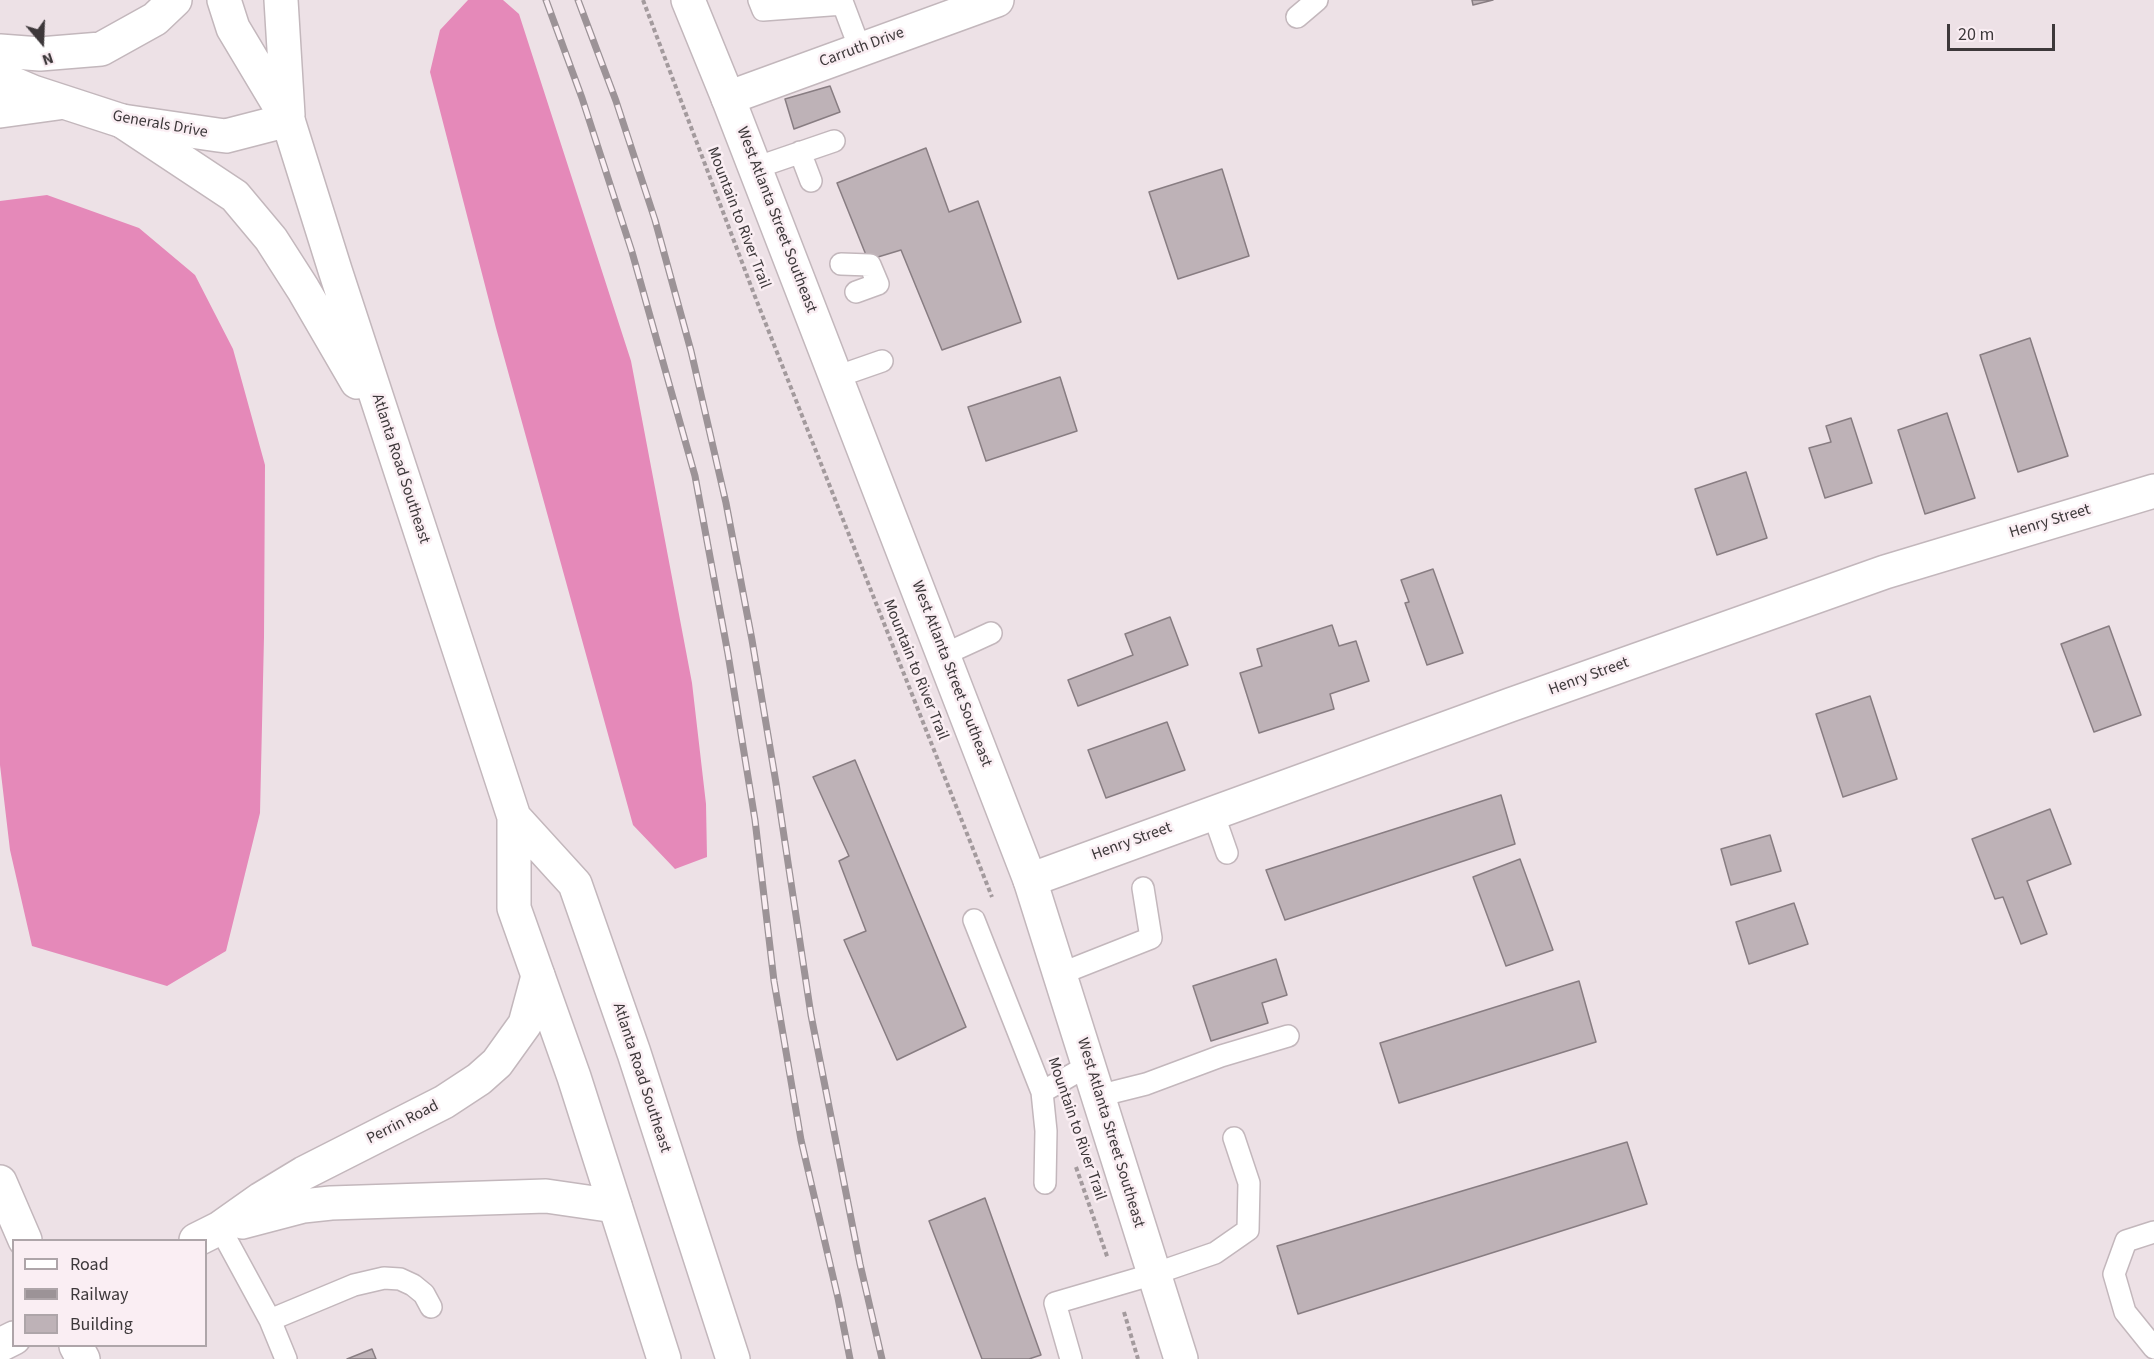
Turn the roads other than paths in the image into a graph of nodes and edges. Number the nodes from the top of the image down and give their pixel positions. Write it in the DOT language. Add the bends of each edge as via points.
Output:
graph roads {
  1 [pos="175,0"];
  2 [pos="224,0"];
  3 [pos="281,0"];
  4 [pos="688,0"];
  5 [pos="759,0"];
  6 [pos="1317,0"];
  7 [pos="981,3"];
  8 [pos="1297,17"];
  9 [pos="860,49"];
  10 [pos="0,51"];
  11 [pos="0,78"];
  12 [pos="728,98"];
  13 [pos="64,102"];
  14 [pos="0,111"];
  15 [pos="288,120"];
  16 [pos="122,121"];
  17 [pos="834,141"];
  18 [pos="800,152"];
  19 [pos="755,168"];
  20 [pos="812,181"];
  21 [pos="841,264"];
  22 [pos="856,292"];
  23 [pos="882,361"];
  24 [pos="836,377"];
  25 [pos="391,440"];
  26 [pos="2154,491"];
  27 [pos="991,633"];
  28 [pos="943,655"];
  29 [pos="1214,813"];
  30 [pos="514,817"];
  31 [pos="1227,853"];
  32 [pos="1030,880"];
  33 [pos="1143,888"];
  34 [pos="974,920"];
  35 [pos="1060,974"];
  36 [pos="538,976"];
  37 [pos="1288,1036"];
  38 [pos="1089,1065"];
  39 [pos="1042,1092"];
  40 [pos="1098,1096"];
  41 [pos="1234,1138"];
  42 [pos="0,1182"];
  43 [pos="1046,1183"];
  44 [pos="615,1206"];
  45 [pos="2154,1232"];
  46 [pos="208,1234"];
  47 [pos="25,1239"];
  48 [pos="1155,1274"];
  49 [pos="431,1308"];
  50 [pos="270,1320"];
  51 [pos="2154,1348"];
  52 [pos="286,1359"];
  53 [pos="664,1359"];
  54 [pos="732,1359"];
  55 [pos="1071,1359"];
  56 [pos="1181,1359"];
  1 -- 10 [label="street" via="155,19 101,49 40,54"];
  2 -- 15 [label="street, Atlanta Road Southeast" via="233,28"];
  3 -- 15 [label="street, Atlanta Road Southeast"];
  4 -- 12 [label="street, West Atlanta Street Southeast"];
  5 -- 9 [label="lane" via="763,10 843,3"];
  6 -- 8 [label="lane"];
  7 -- 9 [label="street, Carruth Drive"];
  9 -- 12 [label="street, Carruth Drive"];
  11 -- 13 [label="street, Generals Drive"];
  12 -- 19 [label="street, West Atlanta Street Southeast"];
  13 -- 14 [label="street"];
  13 -- 16 [label="street, Generals Drive"];
  15 -- 16 [label="street, Generals Drive" via="226,136"];
  15 -- 25 [label="street, Atlanta Road Southeast"];
  16 -- 25 [label="street" via="235,196 271,239 303,289"];
  17 -- 18 [label="lane"];
  18 -- 19 [label="lane"];
  18 -- 20 [label="lane"];
  19 -- 24 [label="street, West Atlanta Street Southeast"];
  21 -- 22 [label="lane" via="870,265 878,284"];
  23 -- 24 [label="lane"];
  24 -- 28 [label="street, West Atlanta Street Southeast"];
  25 -- 30 [label="street, Atlanta Road Southeast"];
  26 -- 29 [label="street, Henry Street" via="1885,572"];
  27 -- 28 [label="lane"];
  28 -- 32 [label="street, West Atlanta Street Southeast"];
  29 -- 31 [label="lane"];
  29 -- 32 [label="street, Henry Street"];
  30 -- 36 [label="street, Atlanta Road Southeast" via="514,908"];
  30 -- 54 [label="street, Atlanta Road Southeast" via="575,884"];
  32 -- 35 [label="street, West Atlanta Street Southeast"];
  33 -- 35 [label="lane" via="1151,938"];
  34 -- 39 [label="lane"];
  35 -- 38 [label="street, West Atlanta Street Southeast"];
  36 -- 44 [label="street, Atlanta Road Southeast"];
  36 -- 46 [label="street, Perrin Road" via="525,1024 497,1063 479,1079 444,1102 304,1173"];
  37 -- 40 [label="lane" via="1146,1084"];
  38 -- 39 [label="lane"];
  38 -- 40 [label="street, West Atlanta Street Southeast"];
  39 -- 43 [label="lane"];
  40 -- 48 [label="street, West Atlanta Street Southeast"];
  41 -- 48 [label="lane" via="1249,1183 1248,1230 1215,1253"];
  42 -- 47 [label="street"];
  44 -- 46 [label="street" via="546,1196 331,1203 303,1206"];
  44 -- 53 [label="street, Atlanta Road Southeast"];
  45 -- 51 [label="lane" via="2126,1241 2114,1274 2125,1312"];
  46 -- 50 [label="lane"];
  48 -- 55 [label="lane" via="1055,1303"];
  48 -- 56 [label="street, West Atlanta Street Southeast"];
  49 -- 50 [label="lane" via="424,1294 413,1285 384,1278 354,1285"];
  50 -- 52 [label="lane"];
}
